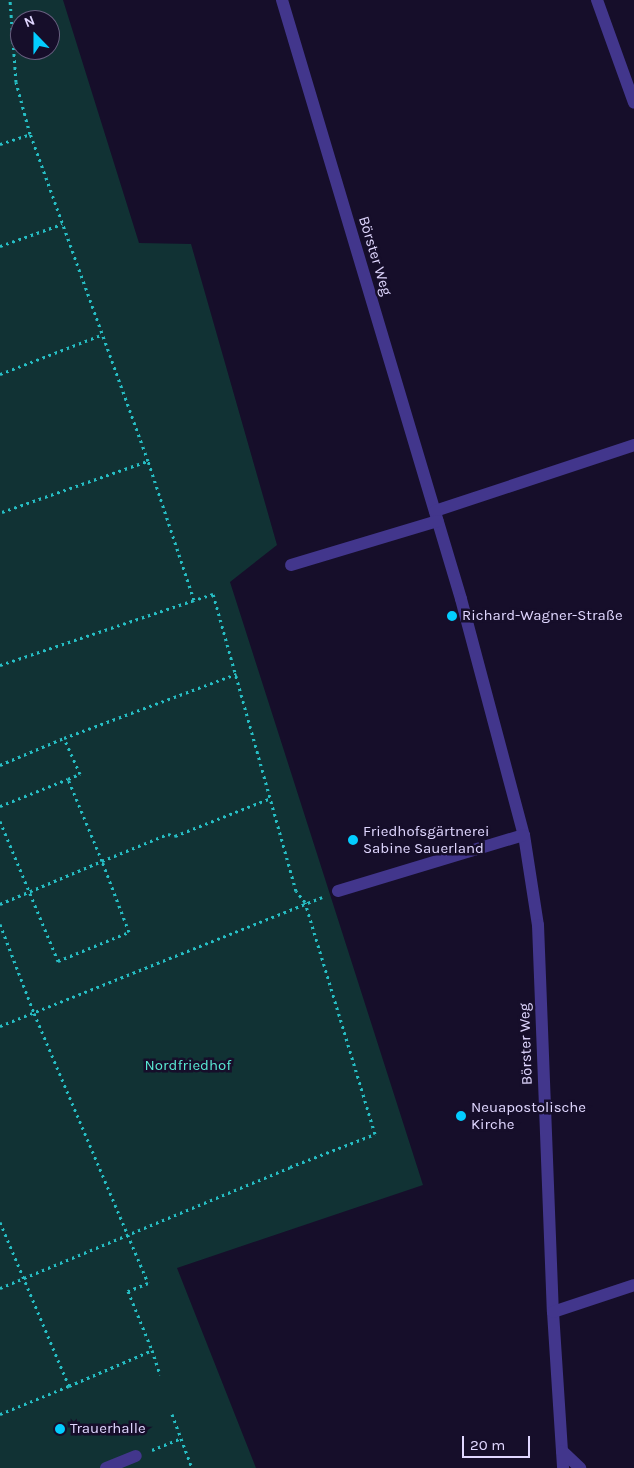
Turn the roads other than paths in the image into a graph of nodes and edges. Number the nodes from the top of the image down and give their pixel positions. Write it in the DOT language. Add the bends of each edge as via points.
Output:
graph roads {
  1 [pos="282,0"];
  2 [pos="597,0"];
  3 [pos="634,103"];
  4 [pos="634,445"];
  5 [pos="436,516"];
  6 [pos="291,565"];
  7 [pos="524,835"];
  8 [pos="338,891"];
  9 [pos="634,1286"];
  10 [pos="553,1312"];
  11 [pos="562,1451"];
  12 [pos="136,1456"];
  13 [pos="106,1468"];
  14 [pos="563,1468"];
  15 [pos="580,1468"];
  1 -- 5 [label="street, Börster Weg"];
  2 -- 3 [label="street"];
  4 -- 5 [label="street"];
  5 -- 6 [label="street"];
  5 -- 7 [label="street, Börster Weg"];
  7 -- 8 [label="street"];
  7 -- 10 [label="street, Börster Weg" via="538,925"];
  9 -- 10 [label="street"];
  10 -- 11 [label="street, Börster Weg"];
  11 -- 14 [label="street, Börster Weg"];
  11 -- 15 [label="street"];
  12 -- 13 [label="street"];
}
